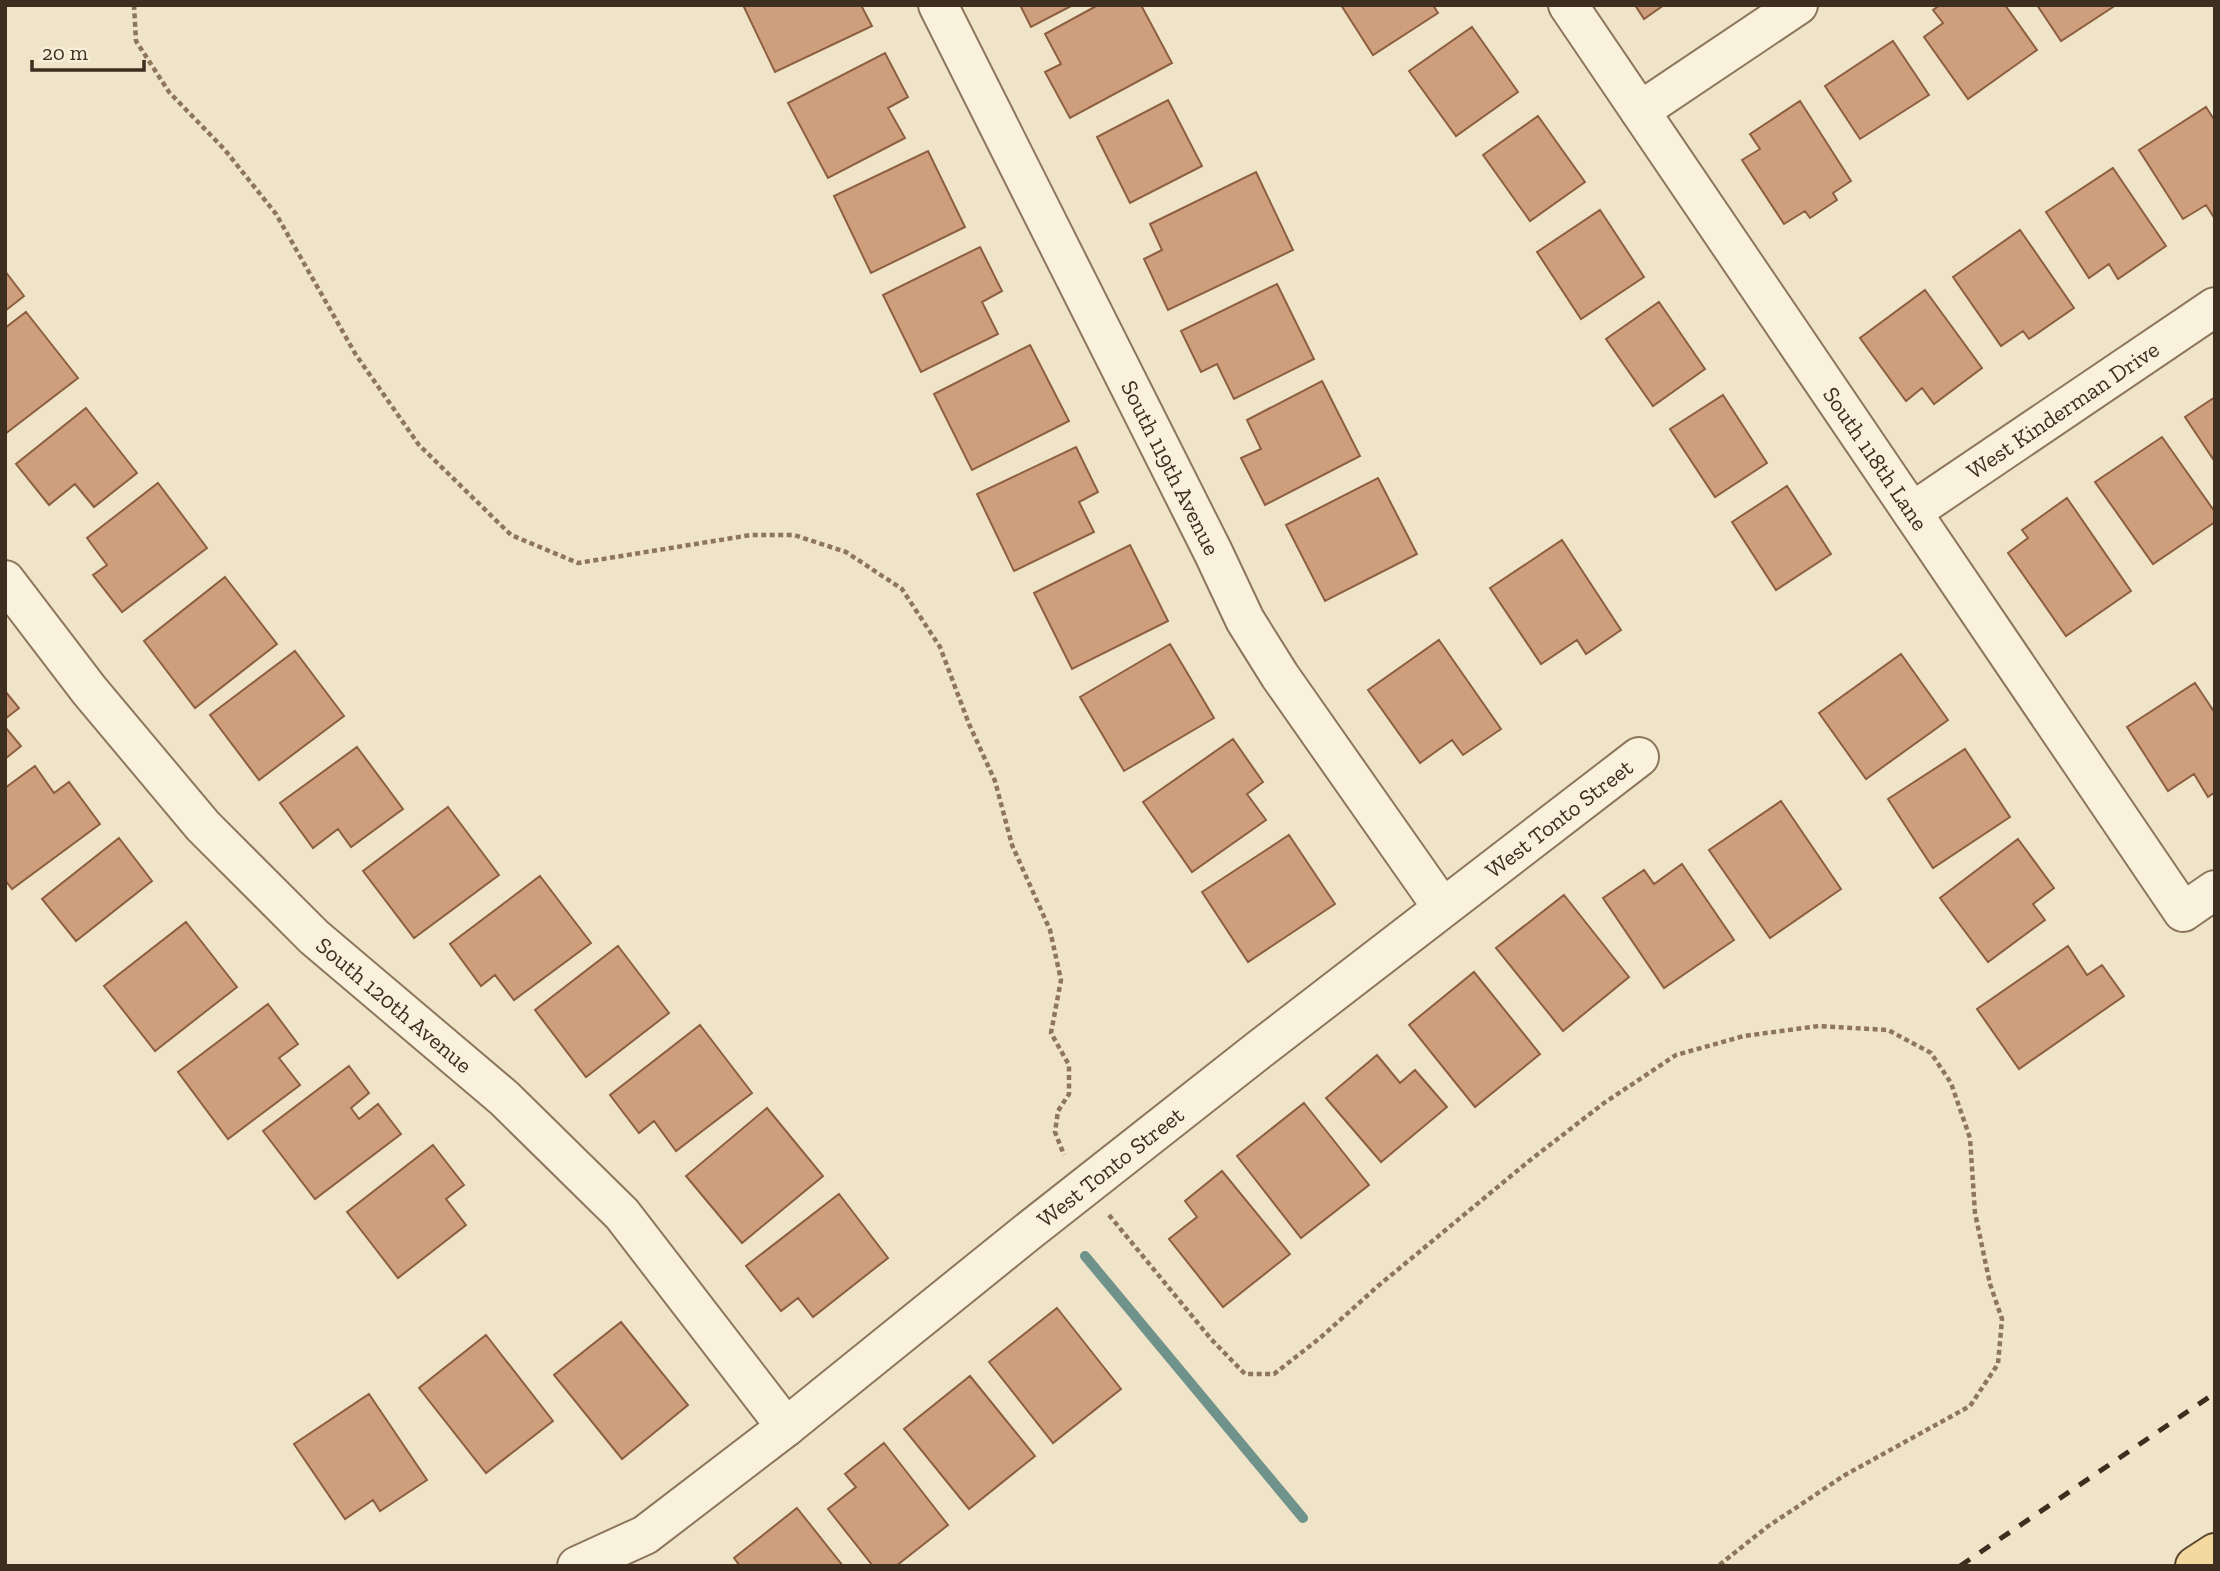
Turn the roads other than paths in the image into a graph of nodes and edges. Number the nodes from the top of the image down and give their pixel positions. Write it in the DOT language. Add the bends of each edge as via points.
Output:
graph roads {
  1 [pos="938,5"];
  2 [pos="1568,5"];
  3 [pos="1798,5"];
  4 [pos="1640,111"];
  5 [pos="2215,307"];
  6 [pos="1912,512"];
  7 [pos="5,580"];
  8 [pos="1639,757"];
  9 [pos="2215,890"];
  10 [pos="1442,906"];
  11 [pos="786,1427"];
  12 [pos="2215,1553"];
  13 [pos="577,1566"];
  14 [pos="2195,1566"];
  1 -- 10 [label="street, South 119th Avenue" via="1245,620"];
  2 -- 4 [label="street, South 118th Lane"];
  3 -- 4 [label="street"];
  4 -- 6 [label="street, South 118th Lane"];
  5 -- 6 [label="street, West Kinderman Drive"];
  6 -- 9 [label="street, South 118th Lane" via="2183,912"];
  7 -- 11 [label="street, South 120th Avenue" via="89,690 203,825 314,937 504,1098 622,1214"];
  8 -- 10 [label="street, West Tonto Street"];
  10 -- 11 [label="street, West Tonto Street"];
  11 -- 13 [label="street, West Tonto Street" via="645,1535"];
  12 -- 14 [label="main road"];
}
